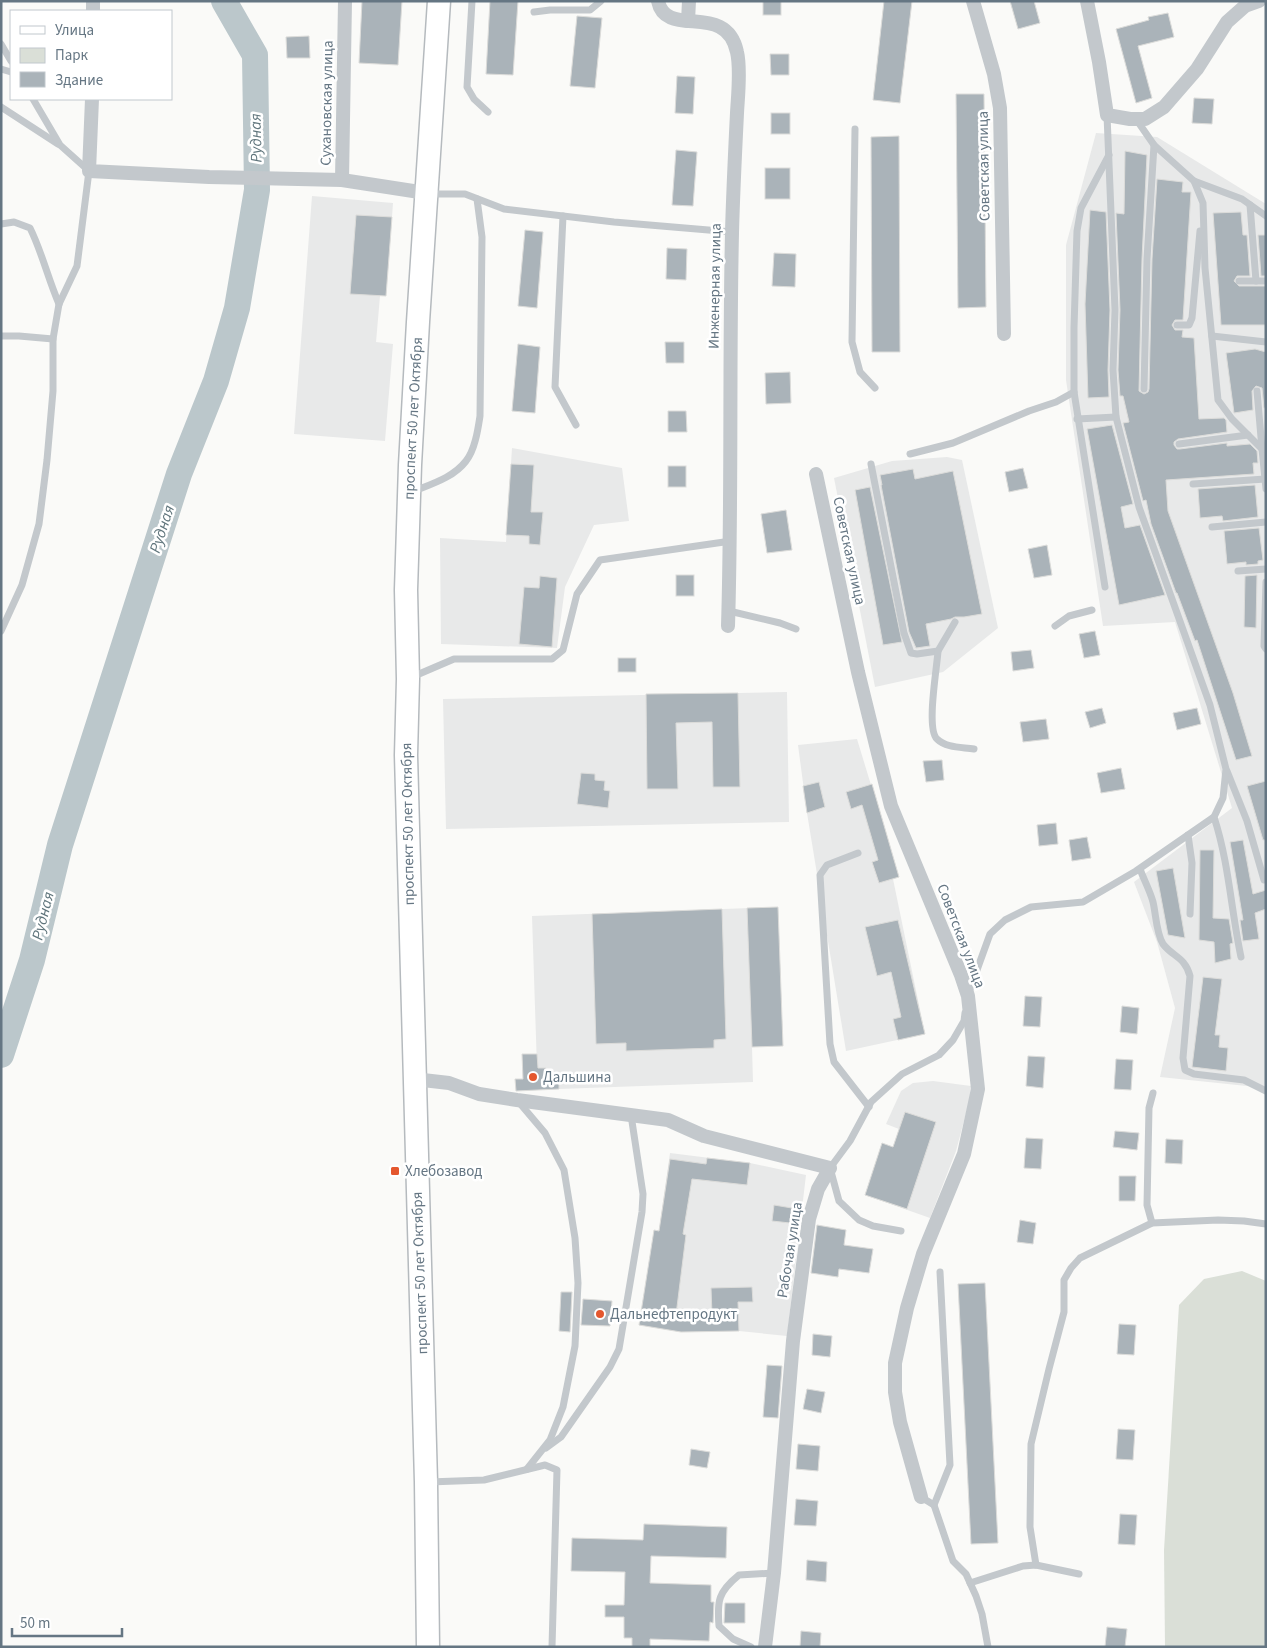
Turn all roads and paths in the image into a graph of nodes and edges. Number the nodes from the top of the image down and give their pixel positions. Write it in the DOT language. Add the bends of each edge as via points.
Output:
graph roads {
  1 [pos="345,1"];
  2 [pos="439,1"];
  3 [pos="472,1"];
  4 [pos="601,1"];
  5 [pos="658,1"];
  6 [pos="689,1"];
  7 [pos="973,1"];
  8 [pos="1087,1"];
  9 [pos="1259,1"];
  10 [pos="534,12"];
  11 [pos="688,21"];
  12 [pos="1,44"];
  13 [pos="10,59"];
  14 [pos="34,100"];
  15 [pos="92,100"];
  16 [pos="1,107"];
  17 [pos="488,112"];
  18 [pos="1107,115"];
  19 [pos="1136,119"];
  20 [pos="856,129"];
  21 [pos="60,145"];
  22 [pos="1154,145"];
  23 [pos="1109,154"];
  24 [pos="89,171"];
  25 [pos="342,180"];
  26 [pos="1194,181"];
  27 [pos="426,194"];
  28 [pos="477,199"];
  29 [pos="1202,204"];
  30 [pos="1250,205"];
  31 [pos="563,216"];
  32 [pos="1266,216"];
  33 [pos="1,224"];
  34 [pos="732,232"];
  35 [pos="1239,281"];
  36 [pos="1256,281"];
  37 [pos="1266,281"];
  38 [pos="59,304"];
  39 [pos="1177,325"];
  40 [pos="1004,334"];
  41 [pos="1,336"];
  42 [pos="1212,336"];
  43 [pos="54,339"];
  44 [pos="1266,342"];
  45 [pos="875,388"];
  46 [pos="1144,389"];
  47 [pos="1257,390"];
  48 [pos="1074,392"];
  49 [pos="1116,417"];
  50 [pos="1077,419"];
  51 [pos="576,425"];
  52 [pos="1248,435"];
  53 [pos="1179,444"];
  54 [pos="1262,449"];
  55 [pos="910,454"];
  56 [pos="870,464"];
  57 [pos="816,474"];
  58 [pos="1265,480"];
  59 [pos="1193,484"];
  60 [pos="1266,489"];
  61 [pos="409,492"];
  62 [pos="1266,522"];
  63 [pos="1212,527"];
  64 [pos="731,541"];
  65 [pos="1266,569"];
  66 [pos="1238,571"];
  67 [pos="1266,582"];
  68 [pos="1105,587"];
  69 [pos="1092,610"];
  70 [pos="729,611"];
  71 [pos="955,622"];
  72 [pos="728,626"];
  73 [pos="1055,626"];
  74 [pos="796,629"];
  75 [pos="1,631"];
  76 [pos="1266,649"];
  77 [pos="938,651"];
  78 [pos="408,679"];
  79 [pos="974,749"];
  80 [pos="1226,769"];
  81 [pos="1214,817"];
  82 [pos="1188,836"];
  83 [pos="858,853"];
  84 [pos="1140,869"];
  85 [pos="1264,880"];
  86 [pos="1190,914"];
  87 [pos="1241,957"];
  88 [pos="968,996"];
  89 [pos="414,1079"];
  90 [pos="1266,1091"];
  91 [pos="1153,1093"];
  92 [pos="517,1100"];
  93 [pos="869,1107"];
  94 [pos="631,1114"];
  95 [pos="830,1168"];
  96 [pos="1152,1223"];
  97 [pos="1266,1224"];
  98 [pos="902,1231"];
  99 [pos="940,1272"];
  100 [pos="539,1453"];
  101 [pos="526,1469"];
  102 [pos="426,1482"];
  103 [pos="921,1497"];
  104 [pos="934,1505"];
  105 [pos="1036,1565"];
  106 [pos="774,1573"];
  107 [pos="1079,1574"];
  108 [pos="970,1583"];
  109 [pos="428,1647"];
  110 [pos="552,1647"];
  111 [pos="751,1647"];
  112 [pos="764,1647"];
  113 [pos="988,1647"];
  1 -- 25 [label="street, Сухановская улица"];
  2 -- 27 [label="main road, проспект 50 лет Октября"];
  3 -- 17 [label="lane" via="467,86 474,99"];
  4 -- 10 [label="lane" via="590,10"];
  5 -- 11 [label="street, Инженерная улица" via="660,9 672,19"];
  6 -- 11 [label="street"];
  7 -- 40 [label="street, Советская улица" via="994,74 1000,108"];
  8 -- 18 [label="street"];
  9 -- 19 [label="street" via="1245,6 1226,22 1197,69 1164,107 1145,119"];
  11 -- 34 [label="street, Инженерная улица" via="725,28 734,40 738,54"];
  12 -- 13 [label="lane"];
  14 -- 21 [label="lane"];
  15 -- 24 [label="street"];
  16 -- 21 [label="lane"];
  18 -- 19 [label="street"];
  18 -- 23 [label="lane"];
  19 -- 22 [label="lane"];
  20 -- 45 [label="lane" via="852,342 860,372"];
  21 -- 24 [label="lane"];
  22 -- 26 [label="lane"];
  22 -- 46 [label="lane"];
  23 -- 48 [label="lane" via="1081,208 1077,231"];
  23 -- 49 [label="lane"];
  24 -- 25 [label="street"];
  24 -- 38 [label="lane" via="76,266"];
  25 -- 27 [label="street, Сухановская улица"];
  26 -- 29 [label="lane"];
  26 -- 30 [label="lane"];
  27 -- 28 [label="lane" via="465,194"];
  27 -- 61 [label="main road, проспект 50 лет Октября"];
  28 -- 31 [label="lane" via="504,209"];
  28 -- 61 [label="lane" via="482,236 480,416 476,436 467,461 445,479"];
  29 -- 39 [label="lane" via="1192,318 1189,326"];
  29 -- 42 [label="lane"];
  30 -- 32 [label="lane"];
  30 -- 36 [label="lane"];
  31 -- 34 [label="lane"];
  31 -- 51 [label="lane" via="555,387"];
  33 -- 38 [label="lane" via="14,222 30,228"];
  34 -- 64 [label="street, Инженерная улица"];
  35 -- 36 [label="lane"];
  36 -- 37 [label="lane"];
  38 -- 43 [label="lane"];
  41 -- 43 [label="lane"];
  42 -- 44 [label="lane"];
  42 -- 52 [label="lane" via="1218,400"];
  43 -- 75 [label="lane" via="53,391 39,524 22,585"];
  47 -- 54 [label="lane"];
  48 -- 50 [label="lane"];
  48 -- 55 [label="lane" via="953,443"];
  49 -- 50 [label="lane"];
  49 -- 80 [label="lane" via="1139,507 1210,705"];
  50 -- 68 [label="lane"];
  52 -- 53 [label="lane"];
  52 -- 54 [label="lane"];
  54 -- 58 [label="lane"];
  56 -- 77 [label="lane" via="904,633 911,653"];
  57 -- 88 [label="street, Советская улица" via="858,672 891,806"];
  58 -- 59 [label="lane"];
  58 -- 60 [label="lane"];
  61 -- 78 [label="main road, проспект 50 лет Октября"];
  62 -- 63 [label="lane"];
  64 -- 70 [label="street, Инженерная улица"];
  64 -- 78 [label="lane" via="600,560 577,594 563,650 552,659 454,659"];
  65 -- 66 [label="lane"];
  67 -- 76 [label="lane"];
  69 -- 73 [label="lane" via="1069,616"];
  70 -- 72 [label="street, Инженерная улица"];
  70 -- 74 [label="lane"];
  71 -- 77 [label="lane"];
  77 -- 79 [label="lane" via="932,730 945,745"];
  78 -- 89 [label="main road, проспект 50 лет Октября" via="406,756"];
  80 -- 81 [label="lane" via="1223,798"];
  80 -- 85 [label="lane" via="1247,821"];
  81 -- 82 [label="lane"];
  81 -- 87 [label="lane" via="1223,845"];
  82 -- 84 [label="lane"];
  82 -- 86 [label="lane" via="1192,863"];
  83 -- 93 [label="lane" via="827,865 820,874 830,1044 834,1062"];
  84 -- 88 [label="lane" via="1083,902 1031,908 1005,920 990,934"];
  84 -- 90 [label="lane" via="1153,900 1160,937 1188,966 1185,1070 1244,1080"];
  88 -- 93 [label="lane" via="964,1021 954,1040 939,1055 902,1074"];
  88 -- 103 [label="street, Советская улица" via="978,1089 964,1154 923,1254 895,1363 900,1422"];
  89 -- 92 [label="street"];
  89 -- 102 [label="main road, проспект 50 лет Октября"];
  91 -- 96 [label="lane" via="1149,1108 1148,1204"];
  92 -- 94 [label="street"];
  92 -- 100 [label="lane" via="545,1133 564,1170 575,1238 578,1283 575,1346 563,1407 550,1440"];
  93 -- 95 [label="lane"];
  94 -- 95 [label="street" via="668,1120 704,1136"];
  94 -- 100 [label="lane" via="643,1194 619,1349 561,1437"];
  95 -- 98 [label="lane" via="839,1201 859,1220"];
  95 -- 106 [label="street, Рабочая улица" via="818,1189 809,1219 793,1341"];
  96 -- 97 [label="lane" via="1218,1220"];
  96 -- 105 [label="lane" via="1080,1258 1064,1280 1064,1312 1032,1444 1030,1527"];
  99 -- 104 [label="lane" via="950,1465"];
  100 -- 101 [label="lane"];
  101 -- 102 [label="lane" via="484,1480"];
  101 -- 110 [label="lane" via="545,1465 557,1470"];
  102 -- 109 [label="main road, проспект 50 лет Октября"];
  103 -- 104 [label="lane"];
  104 -- 108 [label="lane" via="953,1561"];
  105 -- 107 [label="lane"];
  105 -- 108 [label="lane"];
  106 -- 111 [label="lane" via="739,1575 724,1590 717,1605 719,1626 733,1639"];
  106 -- 112 [label="street, Рабочая улица"];
  108 -- 113 [label="lane" via="982,1614"];
}
